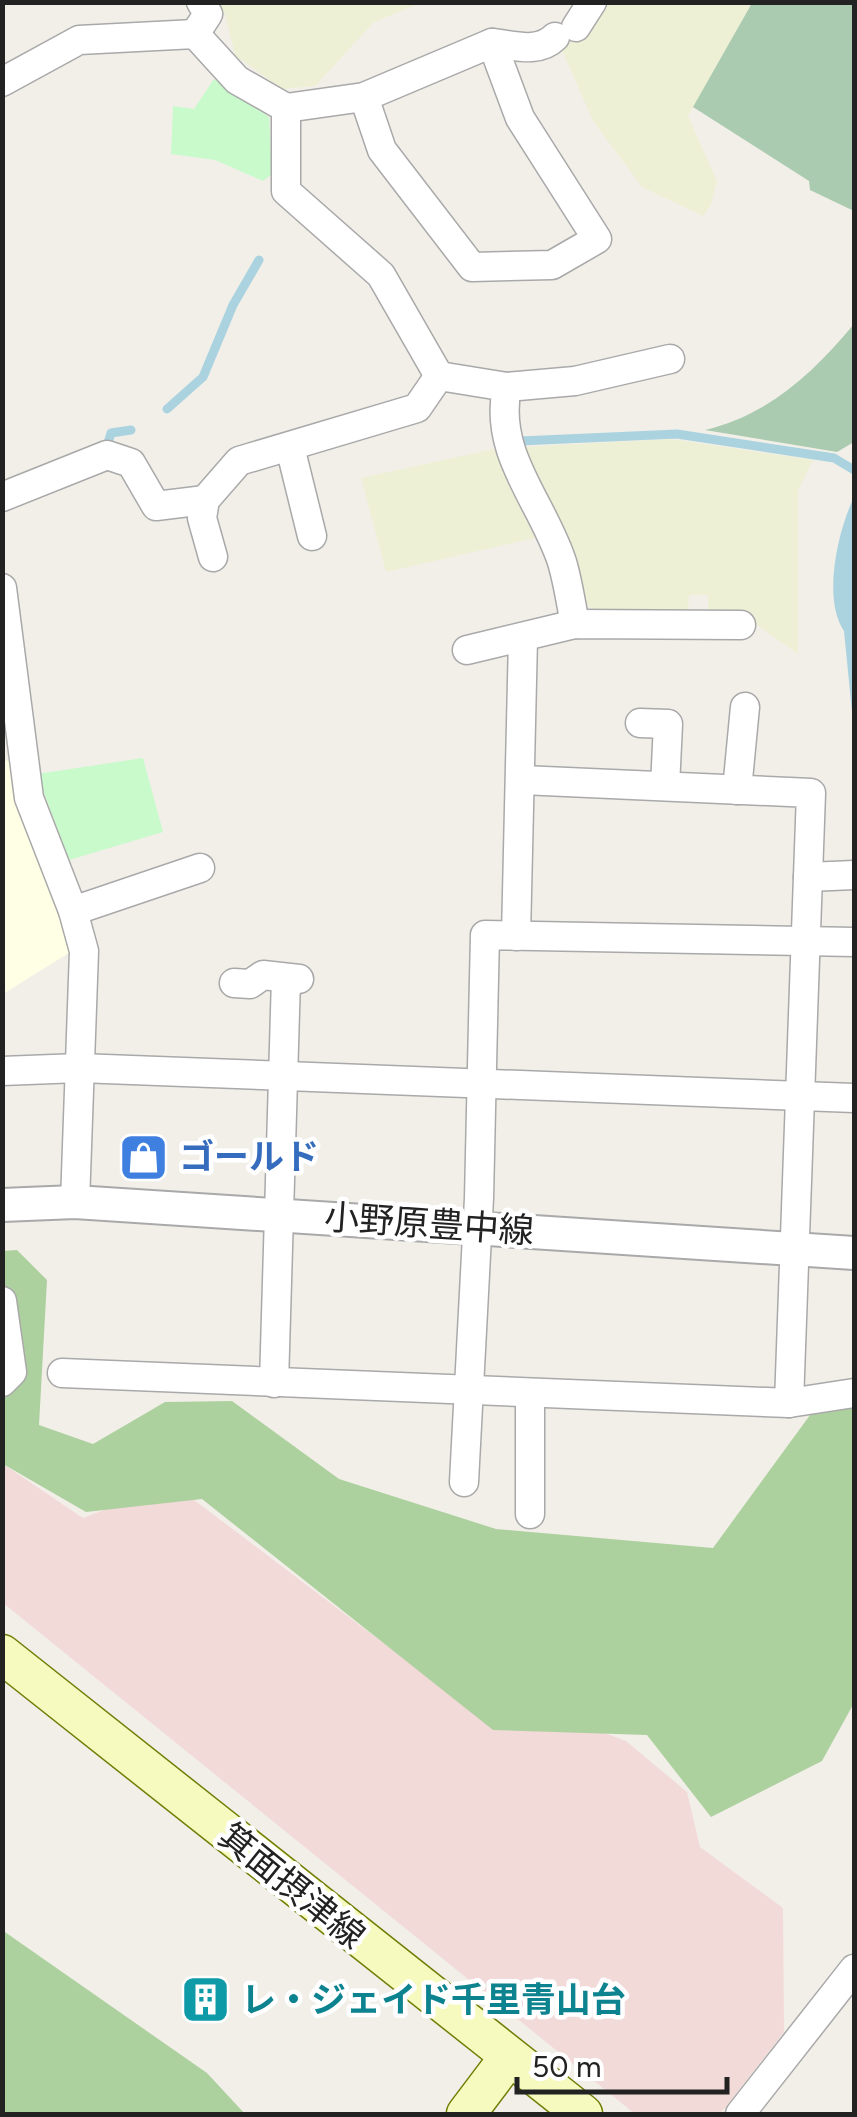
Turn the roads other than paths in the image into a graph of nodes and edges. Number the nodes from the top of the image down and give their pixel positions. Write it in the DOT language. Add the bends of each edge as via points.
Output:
graph roads {
  1 [pos="201,2"];
  2 [pos="592,2"];
  3 [pos="195,34"];
  4 [pos="492,44"];
  5 [pos="2,82"];
  6 [pos="364,97"];
  7 [pos="286,108"];
  8 [pos="670,359"];
  9 [pos="439,376"];
  10 [pos="508,387"];
  11 [pos="290,447"];
  12 [pos="2,496"];
  13 [pos="205,500"];
  14 [pos="312,536"];
  15 [pos="213,557"];
  16 [pos="2,588"];
  17 [pos="574,624"];
  18 [pos="741,625"];
  19 [pos="524,638"];
  20 [pos="467,650"];
  21 [pos="744,707"];
  22 [pos="640,722"];
  23 [pos="522,780"];
  24 [pos="664,786"];
  25 [pos="738,790"];
  26 [pos="200,868"];
  27 [pos="854,875"];
  28 [pos="808,877"];
  29 [pos="73,911"];
  30 [pos="516,936"];
  31 [pos="804,939"];
  32 [pos="854,942"];
  33 [pos="234,983"];
  34 [pos="79,1068"];
  35 [pos="2,1071"];
  36 [pos="282,1078"];
  37 [pos="480,1085"];
  38 [pos="799,1095"];
  39 [pos="854,1098"];
  40 [pos="75,1202"];
  41 [pos="2,1204"];
  42 [pos="276,1214"];
  43 [pos="477,1226"];
  44 [pos="792,1249"];
  45 [pos="854,1254"];
  46 [pos="2,1301"];
  47 [pos="62,1373"];
  48 [pos="2,1382"];
  49 [pos="274,1383"];
  50 [pos="468,1390"];
  51 [pos="530,1393"];
  52 [pos="854,1393"];
  53 [pos="789,1403"];
  54 [pos="464,1482"];
  55 [pos="530,1514"];
  56 [pos="2,1654"];
  57 [pos="854,1968"];
  58 [pos="509,2057"];
  59 [pos="466,2114"];
  60 [pos="583,2114"];
  61 [pos="740,2114"];
  1 -- 3 [label="street" via="208,14"];
  2 -- 4 [label="street" via="565,32 534,48"];
  3 -- 5 [label="street" via="79,40"];
  3 -- 7 [label="street" via="237,80"];
  4 -- 6 [label="street"];
  4 -- 6 [label="street" via="520,118 597,240 552,265 472,267 382,150"];
  6 -- 7 [label="street"];
  7 -- 9 [label="street" via="286,191 381,275"];
  8 -- 10 [label="street" via="574,381"];
  9 -- 10 [label="street"];
  9 -- 11 [label="street" via="417,408"];
  10 -- 17 [label="street" via="502,422 508,448 561,562"];
  11 -- 13 [label="street" via="239,462"];
  11 -- 14 [label="street"];
  12 -- 13 [label="street" via="107,455 130,463 156,506"];
  13 -- 15 [label="street" via="202,518"];
  16 -- 29 [label="street" via="29,798"];
  17 -- 18 [label="street"];
  17 -- 19 [label="street"];
  19 -- 20 [label="street"];
  19 -- 23 [label="street"];
  21 -- 25 [label="street"];
  22 -- 24 [label="street" via="668,724"];
  23 -- 24 [label="street"];
  23 -- 30 [label="street"];
  24 -- 25 [label="street"];
  25 -- 28 [label="street" via="811,793"];
  26 -- 29 [label="street"];
  27 -- 28 [label="street"];
  28 -- 31 [label="street"];
  29 -- 34 [label="street" via="84,951"];
  30 -- 31 [label="street"];
  30 -- 37 [label="street" via="485,935"];
  31 -- 32 [label="street"];
  31 -- 38 [label="street"];
  33 -- 36 [label="street" via="250,984 263,975 293,978"];
  34 -- 35 [label="street"];
  34 -- 36 [label="street"];
  34 -- 40 [label="street"];
  36 -- 37 [label="street"];
  36 -- 42 [label="street"];
  37 -- 38 [label="street"];
  37 -- 43 [label="street"];
  38 -- 39 [label="street"];
  38 -- 44 [label="street"];
  40 -- 41 [label="street, 小野原豊中線"];
  40 -- 42 [label="street, 小野原豊中線"];
  42 -- 43 [label="street, 小野原豊中線"];
  42 -- 49 [label="street"];
  43 -- 44 [label="street, 小野原豊中線"];
  43 -- 50 [label="street"];
  44 -- 45 [label="street, 小野原豊中線"];
  44 -- 53 [label="street"];
  46 -- 48 [label="street" via="12,1372"];
  47 -- 49 [label="street"];
  49 -- 50 [label="street"];
  50 -- 51 [label="street"];
  50 -- 54 [label="street"];
  51 -- 53 [label="street"];
  51 -- 55 [label="street"];
  52 -- 53 [label="street"];
  56 -- 58 [label="main road, 箕面摂津線"];
  57 -- 61 [label="street"];
  58 -- 59 [label="main road"];
  58 -- 60 [label="main road, 箕面摂津線"];
}
